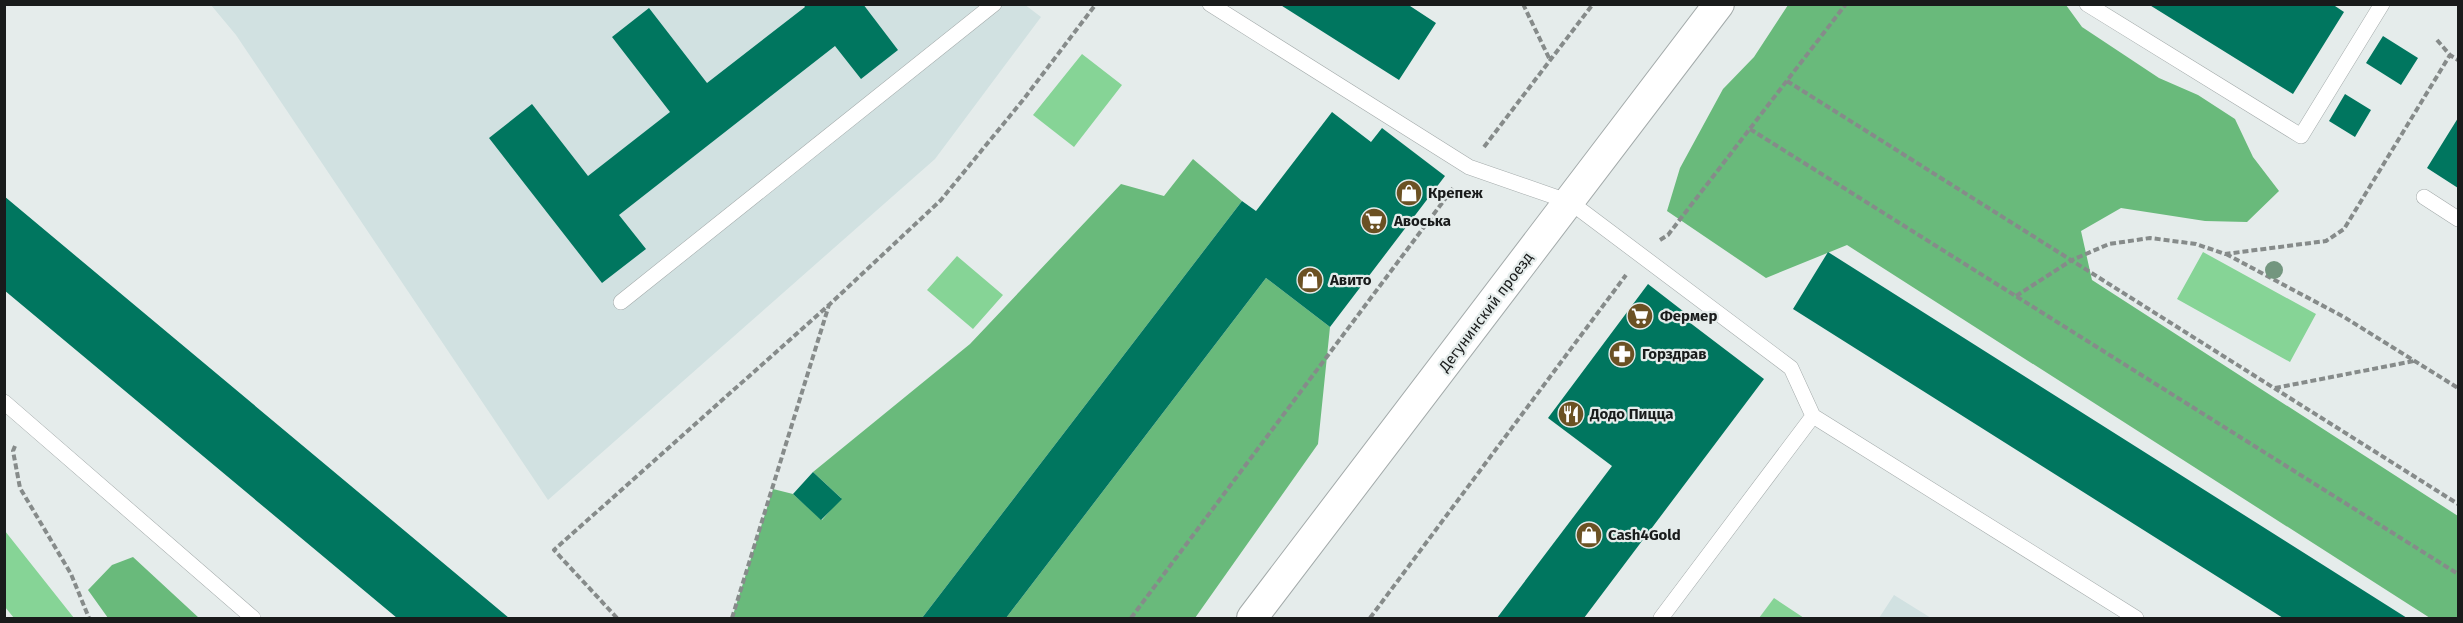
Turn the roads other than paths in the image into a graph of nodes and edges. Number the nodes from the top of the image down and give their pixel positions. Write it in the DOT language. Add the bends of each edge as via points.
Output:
graph roads {
  1 [pos="994,4"];
  2 [pos="1210,4"];
  3 [pos="1719,4"];
  4 [pos="2087,4"];
  5 [pos="2382,4"];
  6 [pos="2424,197"];
  7 [pos="1570,202"];
  8 [pos="2458,219"];
  9 [pos="621,302"];
  10 [pos="4,402"];
  11 [pos="1813,416"];
  12 [pos="253,618"];
  13 [pos="1252,618"];
  14 [pos="1661,618"];
  15 [pos="2136,618"];
  1 -- 9 [label="lane"];
  2 -- 7 [label="lane" via="1469,167"];
  3 -- 7 [label="street, Дегунинский проезд"];
  4 -- 5 [label="lane" via="2301,136"];
  6 -- 8 [label="lane"];
  7 -- 11 [label="lane" via="1791,368"];
  7 -- 13 [label="street, Дегунинский проезд"];
  10 -- 12 [label="lane"];
  11 -- 14 [label="lane"];
  11 -- 15 [label="lane"];
}
